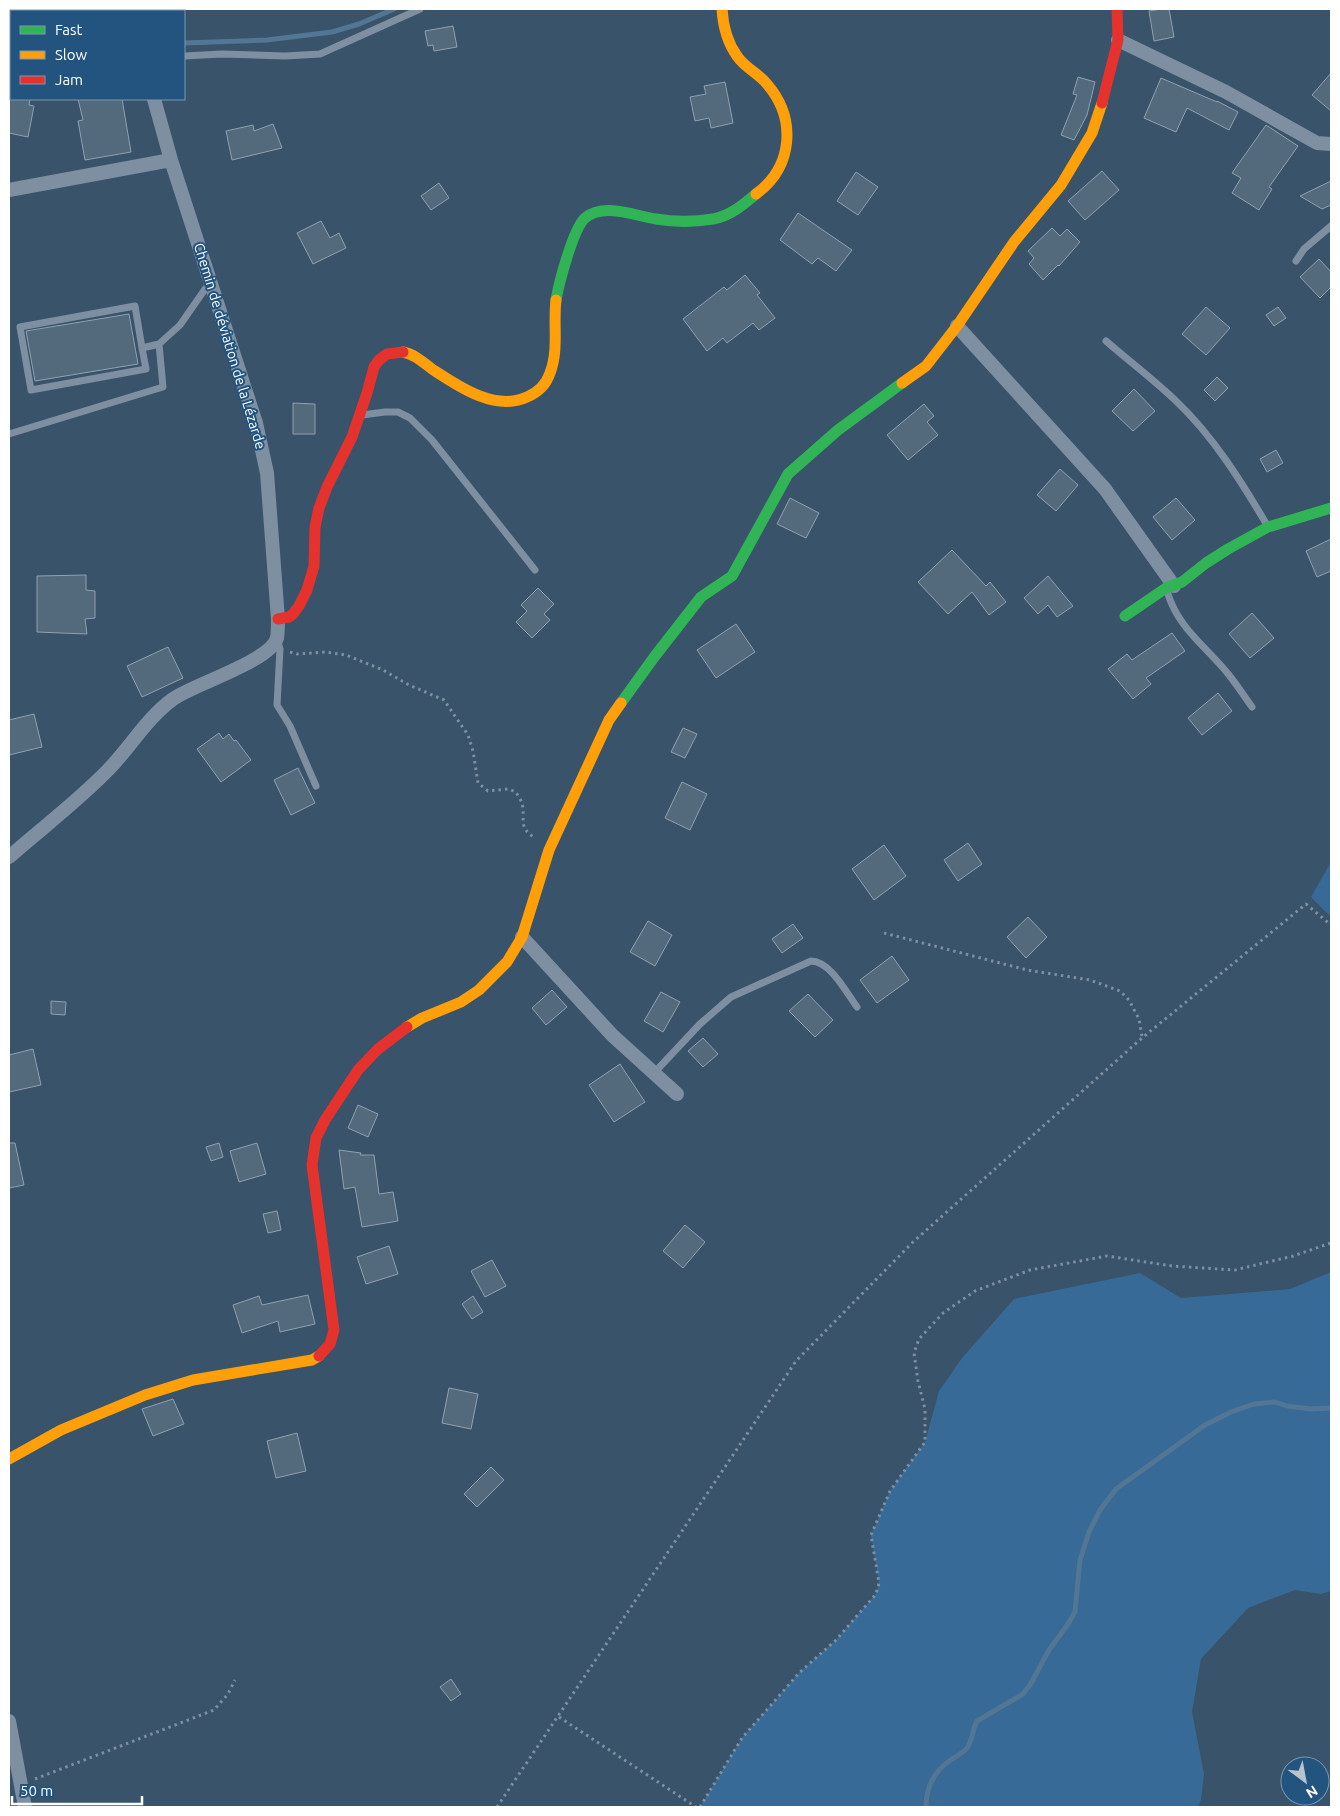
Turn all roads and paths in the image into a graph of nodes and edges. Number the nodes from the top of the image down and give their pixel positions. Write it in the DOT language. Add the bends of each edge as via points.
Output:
graph roads {
  1 [pos="420,9"];
  2 [pos="722,9"];
  3 [pos="1118,9"];
  4 [pos="1118,40"];
  5 [pos="185,56"];
  6 [pos="154,100"];
  7 [pos="1331,145"];
  8 [pos="171,160"];
  9 [pos="9,190"];
  10 [pos="1331,226"];
  11 [pos="1296,261"];
  12 [pos="211,281"];
  13 [pos="956,326"];
  14 [pos="1106,341"];
  15 [pos="160,344"];
  16 [pos="142,348"];
  17 [pos="359,415"];
  18 [pos="9,434"];
  19 [pos="1331,508"];
  20 [pos="1268,527"];
  21 [pos="535,570"];
  22 [pos="1170,587"];
  23 [pos="1125,616"];
  24 [pos="278,619"];
  25 [pos="278,644"];
  26 [pos="1252,707"];
  27 [pos="316,786"];
  28 [pos="556,833"];
  29 [pos="9,857"];
  30 [pos="1331,925"];
  31 [pos="884,933"];
  32 [pos="522,937"];
  33 [pos="857,1007"];
  34 [pos="1142,1038"];
  35 [pos="654,1074"];
  36 [pos="678,1094"];
  37 [pos="1331,1243"];
  38 [pos="9,1459"];
  39 [pos="235,1680"];
  40 [pos="559,1717"];
  41 [pos="9,1721"];
  42 [pos="20,1780"];
  43 [pos="24,1807"];
  44 [pos="497,1807"];
  45 [pos="696,1807"];
  46 [pos="700,1807"];
  1 -- 5 [label="lane" via="320,54"];
  2 -- 17 [label="street" via="727,38 737,56 769,85 783,106 787,138 784,160 764,189 731,213 714,219 659,219 617,212 597,212 585,218 576,229 556,303 553,363 549,379 533,396 504,401 486,398 462,388 402,351 388,353 374,366"];
  3 -- 4 [label="street"];
  4 -- 7 [label="street" via="1226,92 1317,143"];
  4 -- 13 [label="street" via="1092,133 1061,185 1014,242"];
  6 -- 8 [label="street, Chemin de déviation de la Lézarde"];
  8 -- 9 [label="street"];
  8 -- 12 [label="street, Chemin de déviation de la Lézarde"];
  10 -- 11 [label="lane" via="1304,249"];
  12 -- 15 [label="lane" via="180,325"];
  12 -- 24 [label="street, Chemin de déviation de la Lézarde" via="256,423 266,473"];
  13 -- 22 [label="street" via="1105,489"];
  13 -- 28 [label="street" via="926,366 838,430 788,474 732,576 701,598 609,720"];
  14 -- 20 [label="lane" via="1200,427 1240,480"];
  15 -- 16 [label="lane"];
  15 -- 18 [label="lane" via="163,387"];
  16 -- 16 [label="lane" via="135,306 20,327 31,390 146,369"];
  17 -- 21 [label="lane" via="398,412 410,418 432,440"];
  17 -- 24 [label="street" via="315,520 311,579 298,607 289,617"];
  19 -- 20 [label="street"];
  20 -- 22 [label="street"];
  22 -- 23 [label="street"];
  22 -- 26 [label="lane" via="1172,608 1184,626 1229,674"];
  24 -- 25 [label="street, Chemin de déviation de la Lézarde"];
  25 -- 27 [label="lane" via="276,705 290,726"];
  25 -- 28 [label="path" via="297,654 325,652 346,655 444,700 468,735 478,783 488,791 508,789 516,792 528,834 538,840"];
  25 -- 29 [label="street" via="224,676 174,698 146,724 95,783"];
  28 -- 32 [label="street"];
  30 -- 34 [label="path" via="1306,904"];
  31 -- 34 [label="path" via="1027,970 1090,980 1120,991 1139,1019"];
  32 -- 35 [label="street" via="612,1035"];
  32 -- 38 [label="street" via="507,962 479,990 461,1002 422,1018 378,1049 340,1095 316,1138 312,1164 334,1330 328,1348 312,1360 193,1380 145,1395 61,1430"];
  33 -- 35 [label="lane" via="828,967 811,961 731,998 700,1024"];
  34 -- 40 [label="path" via="913,1242 796,1360"];
  35 -- 36 [label="street"];
  37 -- 46 [label="path" via="1235,1270 1172,1266 1107,1256 1030,1270 975,1291 943,1313 919,1339 914,1353 925,1409 925,1442 890,1491 871,1535 879,1583 876,1594 836,1640 800,1672 742,1738"];
  39 -- 42 [label="path" via="214,1710 38,1779"];
  40 -- 44 [label="path"];
  40 -- 45 [label="path"];
  41 -- 42 [label="street"];
  42 -- 43 [label="street"];
}
